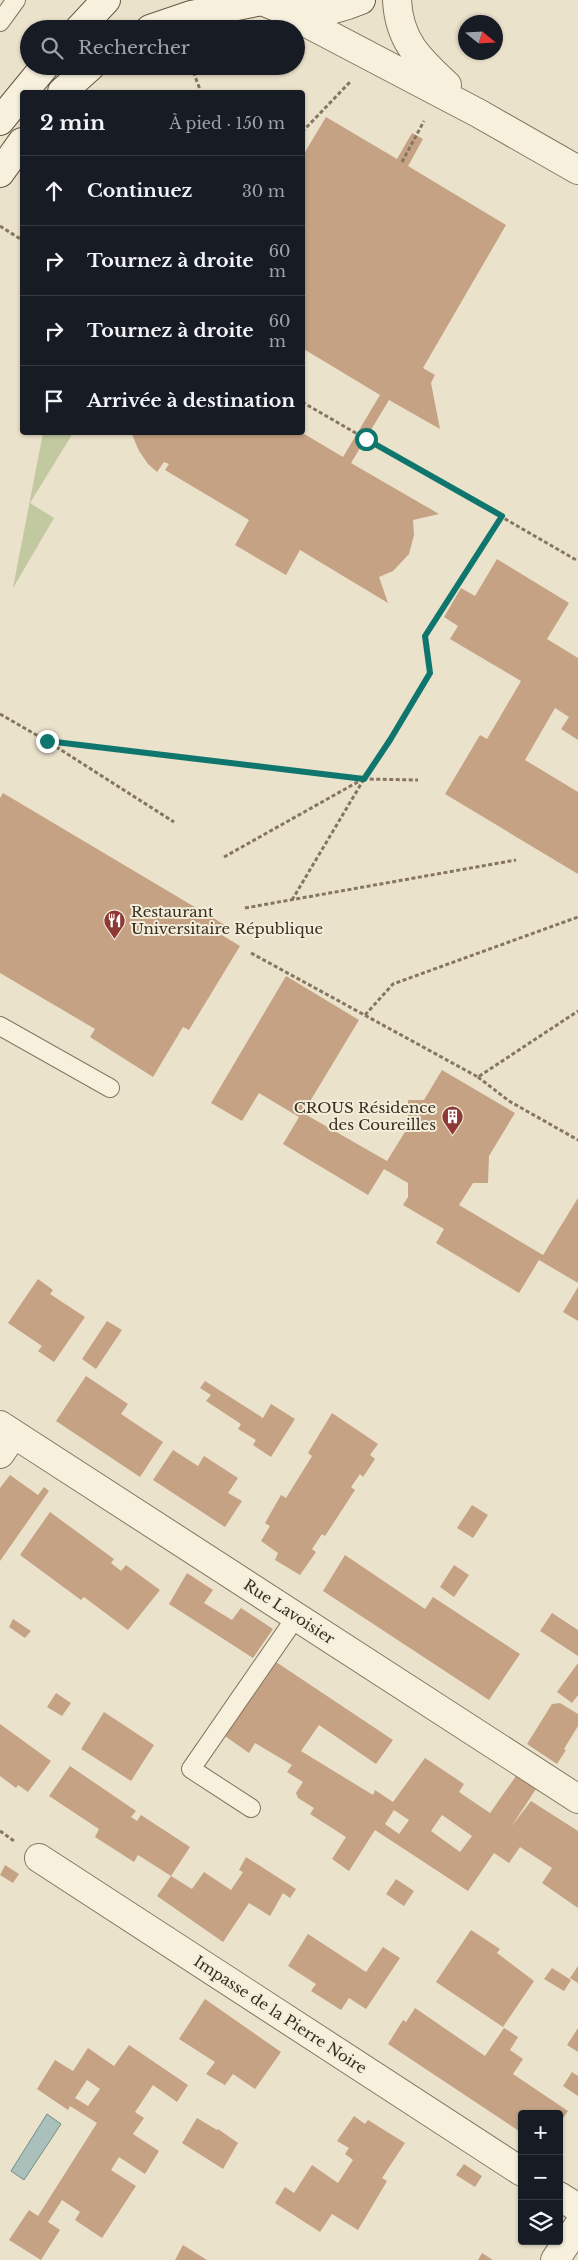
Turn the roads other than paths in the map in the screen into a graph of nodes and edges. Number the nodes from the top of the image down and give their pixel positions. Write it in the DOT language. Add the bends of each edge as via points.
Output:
graph roads {
  1 [pos="16,0"];
  2 [pos="106,0"];
  3 [pos="361,0"];
  4 [pos="397,0"];
  5 [pos="267,3"];
  6 [pos="88,20"];
  7 [pos="176,20"];
  8 [pos="300,20"];
  9 [pos="0,22"];
  10 [pos="305,23"];
  11 [pos="38,75"];
  12 [pos="81,75"];
  13 [pos="25,90"];
  14 [pos="64,90"];
  15 [pos="20,97"];
  16 [pos="478,113"];
  17 [pos="0,121"];
  18 [pos="20,145"];
  19 [pos="578,170"];
  20 [pos="0,173"];
  21 [pos="0,1026"];
  22 [pos="110,1088"];
  23 [pos="5,1438"];
  24 [pos="296,1617"];
  25 [pos="578,1799"];
  26 [pos="251,1808"];
  27 [pos="39,1858"];
  28 [pos="518,2169"];
  29 [pos="563,2199"];
  30 [pos="578,2208"];
  31 [pos="578,2226"];
  32 [pos="555,2260"];
  1 -- 9 [label="lane"];
  2 -- 6 [label="street"];
  3 -- 5 [label="street" via="337,10 314,13 299,13"];
  4 -- 16 [label="street" via="403,35 414,52"];
  5 -- 7 [label="street"];
  5 -- 8 [label="street"];
  10 -- 16 [label="street"];
  11 -- 13 [label="street"];
  12 -- 14 [label="street"];
  15 -- 17 [label="street"];
  16 -- 19 [label="street"];
  18 -- 20 [label="street"];
  21 -- 22 [label="lane"];
  23 -- 24 [label="street, Rue Lavoisier"];
  24 -- 25 [label="street, Rue Lavoisier"];
  24 -- 26 [label="lane" via="191,1769"];
  27 -- 28 [label="street, Impasse de la Pierre Noire"];
  29 -- 30 [label="street"];
  31 -- 32 [label="street"];
}
